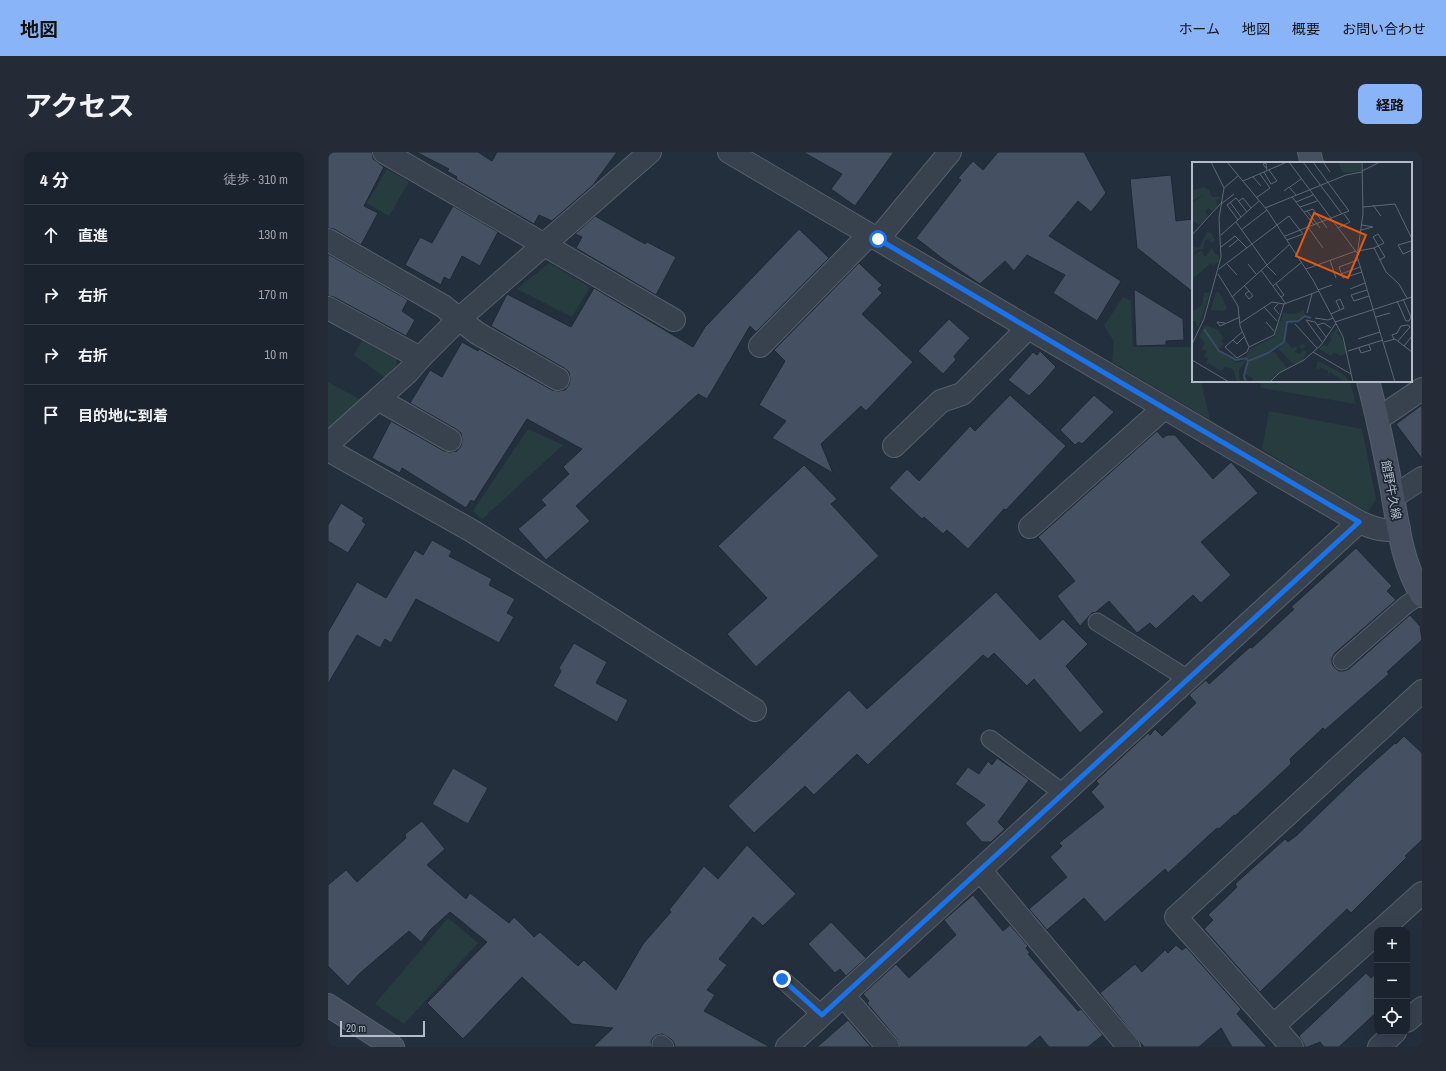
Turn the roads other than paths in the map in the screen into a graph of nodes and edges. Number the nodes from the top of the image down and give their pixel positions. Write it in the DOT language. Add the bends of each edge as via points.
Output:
graph roads {
  1 [pos="384,152"];
  2 [pos="650,152"];
  3 [pos="729,152"];
  4 [pos="950,152"];
  5 [pos="1309,152"];
  6 [pos="1312,162"];
  7 [pos="873,237"];
  8 [pos="328,240"];
  9 [pos="544,244"];
  10 [pos="328,308"];
  11 [pos="459,319"];
  12 [pos="674,320"];
  13 [pos="1028,328"];
  14 [pos="760,346"];
  15 [pos="420,358"];
  16 [pos="558,379"];
  17 [pos="1368,382"];
  18 [pos="1422,389"];
  19 [pos="378,399"];
  20 [pos="1164,408"];
  21 [pos="1378,419"];
  22 [pos="450,440"];
  23 [pos="328,444"];
  24 [pos="894,446"];
  25 [pos="328,450"];
  26 [pos="1422,478"];
  27 [pos="1393,497"];
  28 [pos="1359,522"];
  29 [pos="1030,527"];
  30 [pos="1399,529"];
  31 [pos="1422,596"];
  32 [pos="1097,622"];
  33 [pos="1342,661"];
  34 [pos="1188,679"];
  35 [pos="1422,691"];
  36 [pos="755,710"];
  37 [pos="990,739"];
  38 [pos="1063,793"];
  39 [pos="980,870"];
  40 [pos="1422,893"];
  41 [pos="1384,927"];
  42 [pos="1374,937"];
  43 [pos="782,979"];
  44 [pos="843,996"];
  45 [pos="328,1005"];
  46 [pos="1422,1008"];
  47 [pos="822,1015"];
  48 [pos="1410,1019"];
  49 [pos="1273,1026"];
  50 [pos="1392,1035"];
  51 [pos="393,1047"];
  52 [pos="787,1047"];
  53 [pos="888,1047"];
  54 [pos="1129,1047"];
  55 [pos="1292,1047"];
  56 [pos="1378,1047"];
  1 -- 9 [label="street"];
  2 -- 9 [label="street"];
  3 -- 7 [label="street"];
  4 -- 7 [label="street"];
  5 -- 6 [label="main road"];
  7 -- 13 [label="street"];
  7 -- 14 [label="street"];
  8 -- 11 [label="street" via="443,306"];
  9 -- 11 [label="street"];
  9 -- 12 [label="street"];
  10 -- 15 [label="street"];
  11 -- 15 [label="street"];
  11 -- 16 [label="street" via="477,333"];
  13 -- 20 [label="street"];
  13 -- 24 [label="street" via="962,394 941,401"];
  15 -- 19 [label="street"];
  17 -- 21 [label="main road, 館野牛久線"];
  18 -- 21 [label="street"];
  19 -- 22 [label="street"];
  19 -- 23 [label="street"];
  20 -- 28 [label="street"];
  20 -- 29 [label="street"];
  21 -- 27 [label="main road, 館野牛久線"];
  25 -- 36 [label="street" via="472,531"];
  26 -- 27 [label="street"];
  27 -- 30 [label="main road, 館野牛久線"];
  28 -- 30 [label="street" via="1374,529"];
  28 -- 34 [label="street"];
  30 -- 31 [label="main road, 館野牛久線" via="1408,567"];
  31 -- 33 [label="lane" via="1407,604"];
  32 -- 34 [label="lane"];
  34 -- 38 [label="street"];
  35 -- 49 [label="street" via="1176,917"];
  37 -- 38 [label="lane"];
  38 -- 39 [label="street"];
  39 -- 44 [label="street"];
  39 -- 54 [label="street"];
  40 -- 41 [label="street"];
  42 -- 49 [label="street"];
  43 -- 47 [label="lane"];
  44 -- 47 [label="street"];
  44 -- 53 [label="street"];
  45 -- 51 [label="main road"];
  46 -- 48 [label="street"];
  47 -- 52 [label="street"];
  49 -- 55 [label="street"];
  50 -- 56 [label="street"];
}
